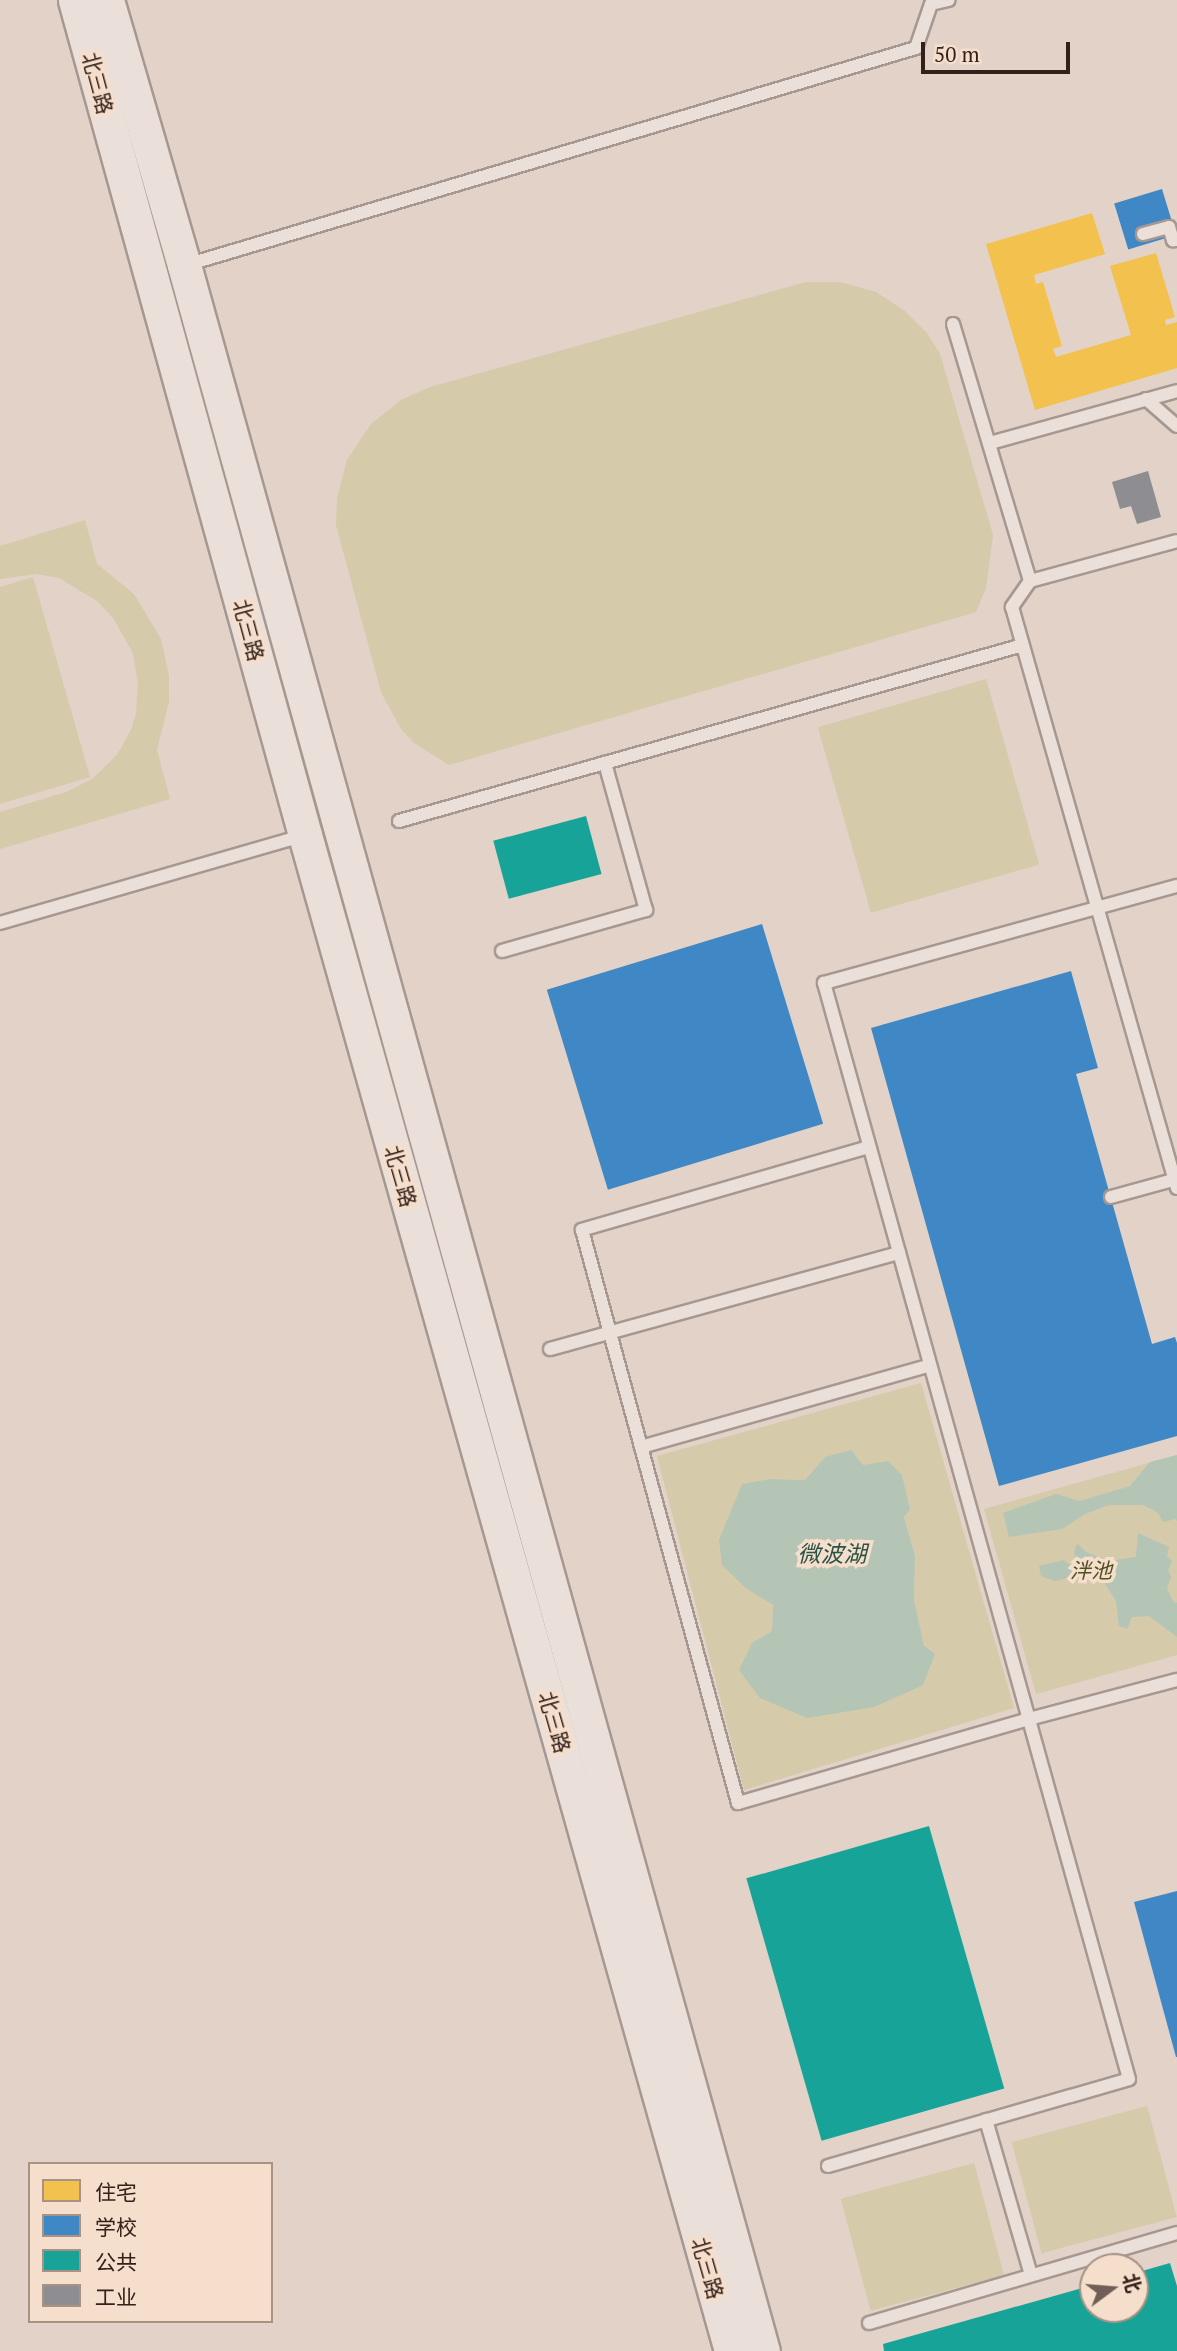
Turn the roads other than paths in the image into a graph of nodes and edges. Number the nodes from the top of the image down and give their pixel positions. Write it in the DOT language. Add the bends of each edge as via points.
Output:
graph roads {
  1 [pos="75,0"];
  2 [pos="107,0"];
  3 [pos="949,0"];
  4 [pos="1143,234"];
  5 [pos="1177,240"];
  6 [pos="184,265"];
  7 [pos="953,324"];
  8 [pos="1177,391"];
  9 [pos="1146,399"];
  10 [pos="1177,426"];
  11 [pos="990,443"];
  12 [pos="1177,541"];
  13 [pos="1030,581"];
  14 [pos="1023,645"];
  15 [pos="605,763"];
  16 [pos="399,821"];
  17 [pos="305,835"];
  18 [pos="1177,886"];
  19 [pos="1099,907"];
  20 [pos="0,923"];
  21 [pos="502,951"];
  22 [pos="869,1147"];
  23 [pos="1176,1182"];
  24 [pos="1111,1197"];
  25 [pos="899,1253"];
  26 [pos="610,1333"];
  27 [pos="550,1349"];
  28 [pos="930,1365"];
  29 [pos="641,1447"];
  30 [pos="1177,1681"];
  31 [pos="1029,1719"];
  32 [pos="986,2120"];
  33 [pos="828,2166"];
  34 [pos="1177,2233"];
  35 [pos="1031,2275"];
  36 [pos="869,2323"];
  37 [pos="732,2351"];
  38 [pos="763,2351"];
  1 -- 17 [label="main road, 北三路"];
  2 -- 6 [label="main road, 北三路"];
  3 -- 6 [label="lane" via="931,4 916,48"];
  4 -- 5 [label="lane" via="1169,227"];
  6 -- 38 [label="main road, 北三路"];
  7 -- 11 [label="lane"];
  8 -- 9 [label="lane"];
  9 -- 10 [label="lane"];
  9 -- 11 [label="lane"];
  11 -- 13 [label="lane"];
  12 -- 13 [label="lane"];
  13 -- 14 [label="lane" via="1013,607"];
  14 -- 15 [label="lane"];
  14 -- 19 [label="lane"];
  15 -- 16 [label="lane"];
  15 -- 21 [label="lane" via="646,910"];
  17 -- 20 [label="lane"];
  17 -- 37 [label="main road, 北三路"];
  18 -- 19 [label="lane"];
  19 -- 22 [label="lane" via="824,983"];
  19 -- 23 [label="lane"];
  22 -- 25 [label="lane"];
  22 -- 26 [label="lane" via="582,1230"];
  23 -- 24 [label="lane"];
  25 -- 26 [label="lane"];
  25 -- 28 [label="lane"];
  26 -- 27 [label="lane"];
  26 -- 29 [label="lane"];
  28 -- 29 [label="lane"];
  28 -- 31 [label="lane"];
  29 -- 31 [label="lane" via="738,1803"];
  30 -- 31 [label="lane"];
  31 -- 32 [label="lane" via="1129,2078"];
  32 -- 33 [label="lane"];
  32 -- 35 [label="lane"];
  34 -- 35 [label="lane"];
  35 -- 36 [label="lane"];
}
